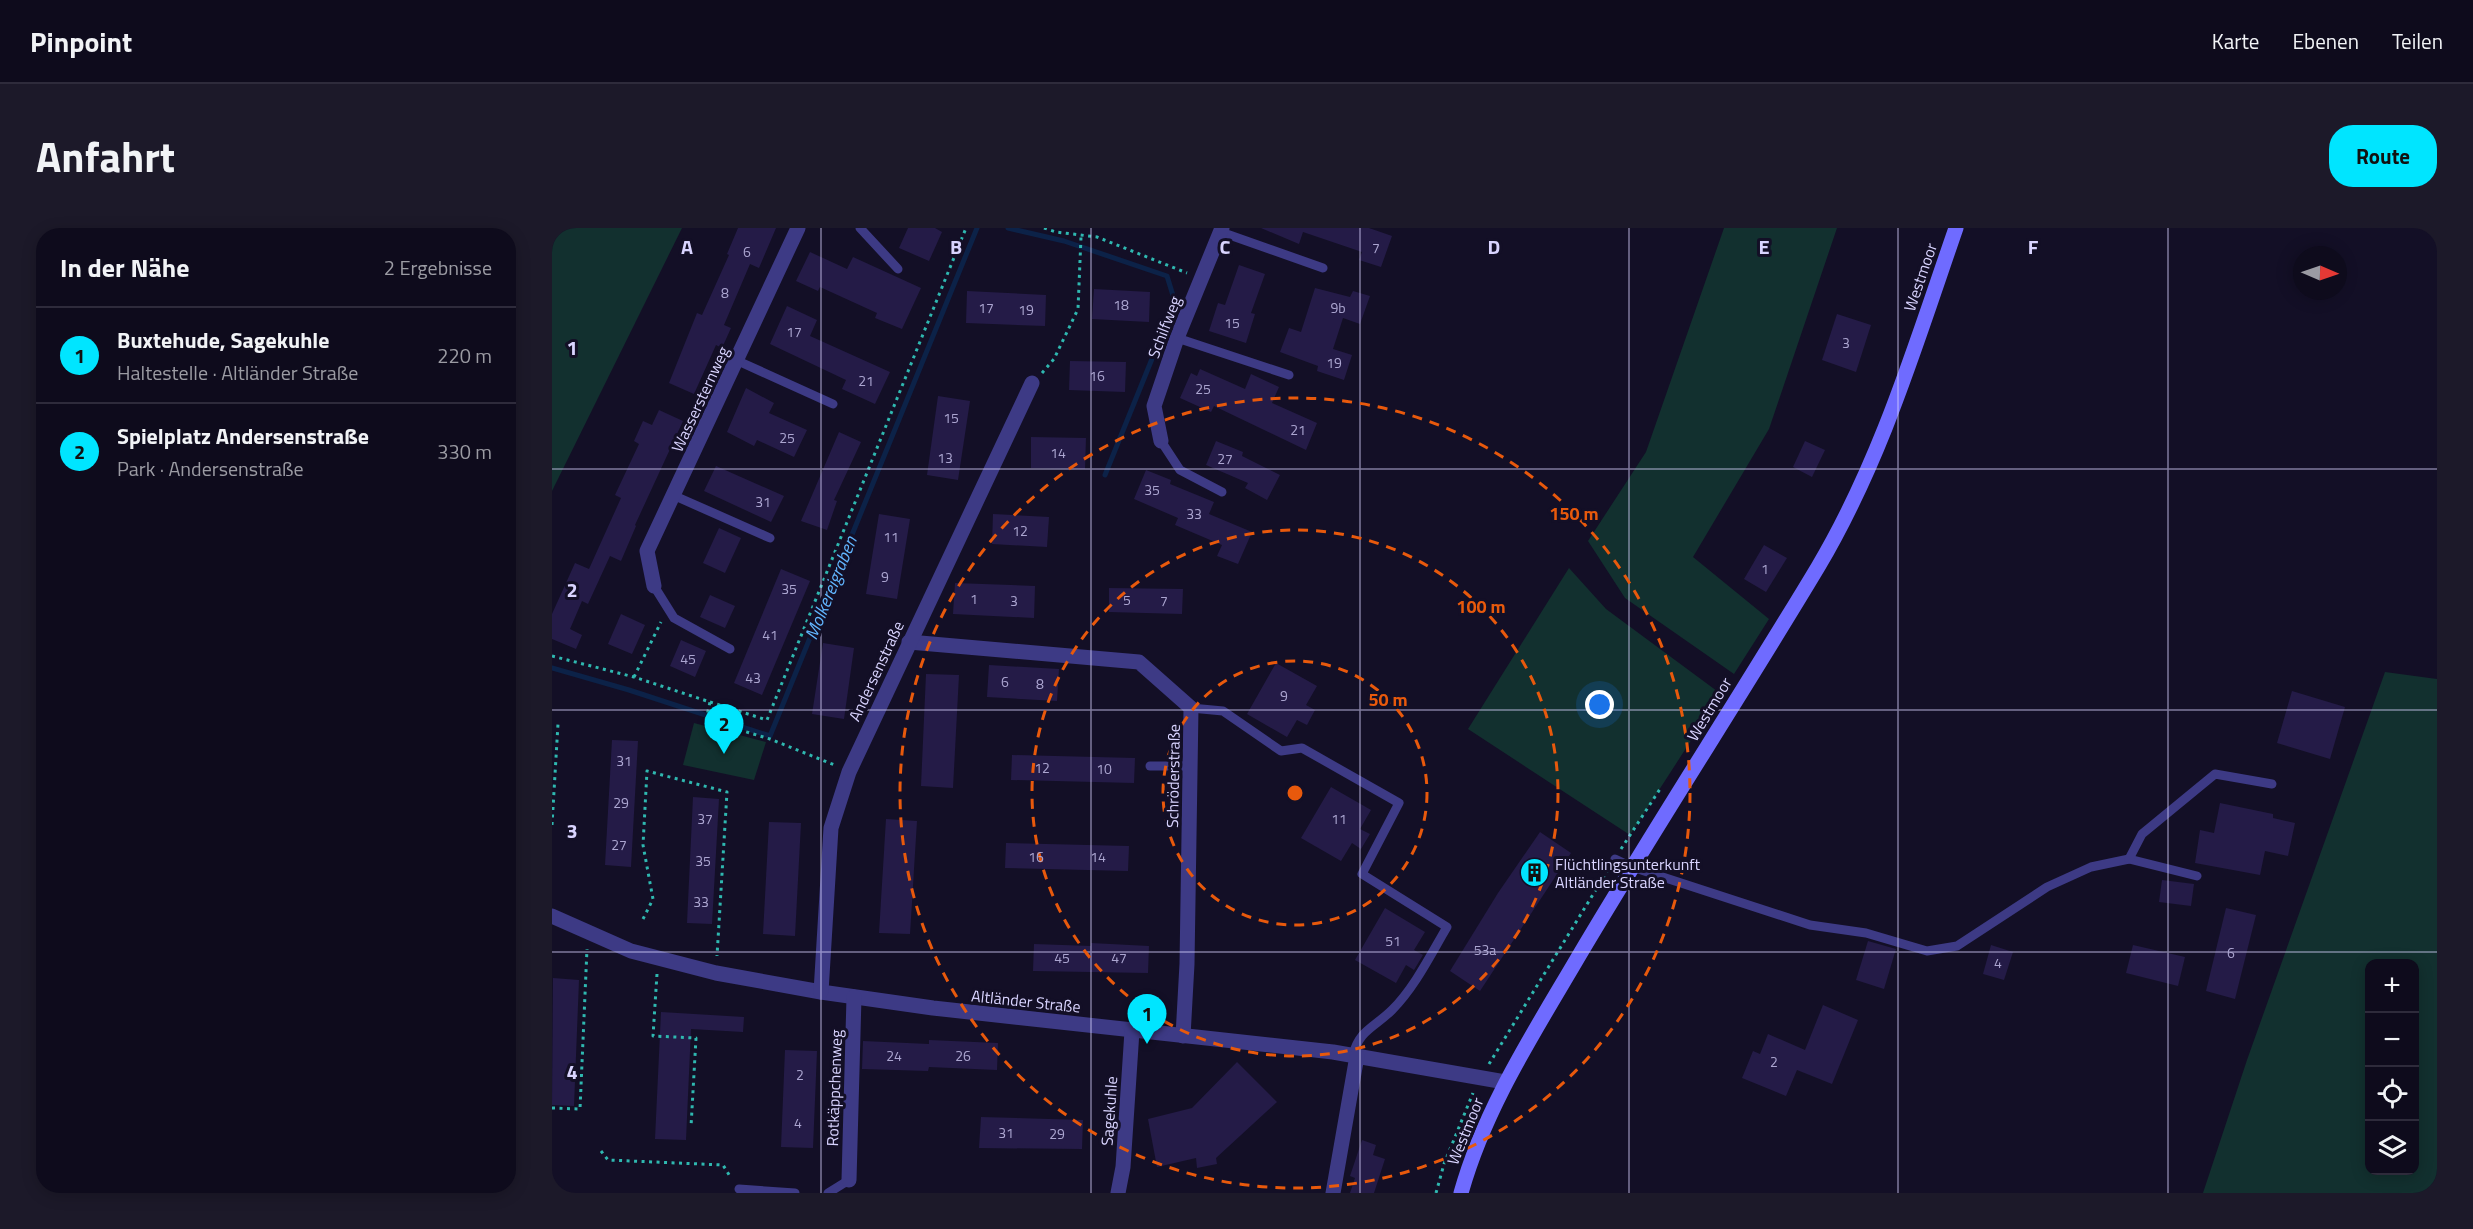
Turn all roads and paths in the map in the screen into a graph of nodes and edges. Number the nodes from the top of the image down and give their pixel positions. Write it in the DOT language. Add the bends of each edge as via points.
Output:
graph roads {
  1 [pos="798,228"];
  2 [pos="860,228"];
  3 [pos="966,228"];
  4 [pos="1044,228"];
  5 [pos="1956,228"];
  6 [pos="1222,230"];
  7 [pos="1081,236"];
  8 [pos="1323,268"];
  9 [pos="898,269"];
  10 [pos="1203,279"];
  11 [pos="1177,338"];
  12 [pos="738,361"];
  13 [pos="1289,375"];
  14 [pos="1032,383"];
  15 [pos="833,404"];
  16 [pos="1161,441"];
  17 [pos="1222,492"];
  18 [pos="675,496"];
  19 [pos="770,538"];
  20 [pos="654,586"];
  21 [pos="659,615"];
  22 [pos="909,642"];
  23 [pos="730,649"];
  24 [pos="552,656"];
  25 [pos="634,677"];
  26 [pos="709,704"];
  27 [pos="1191,708"];
  28 [pos="558,724"];
  29 [pos="1150,766"];
  30 [pos="1191,766"];
  31 [pos="849,771"];
  32 [pos="2272,784"];
  33 [pos="552,825"];
  34 [pos="2129,858"];
  35 [pos="1615,859"];
  36 [pos="1632,867"];
  37 [pos="2197,876"];
  38 [pos="552,916"];
  39 [pos="643,919"];
  40 [pos="588,933"];
  41 [pos="658,958"];
  42 [pos="716,973"];
  43 [pos="821,992"];
  44 [pos="854,998"];
  45 [pos="1132,1031"];
  46 [pos="1183,1036"];
  47 [pos="1355,1055"];
  48 [pos="1480,1077"];
  49 [pos="1505,1082"];
  50 [pos="552,1108"];
  51 [pos="691,1127"];
  52 [pos="601,1150"];
  53 [pos="849,1180"];
  54 [pos="739,1189"];
  55 [pos="795,1193"];
  56 [pos="828,1193"];
  57 [pos="1118,1193"];
  58 [pos="1333,1193"];
  59 [pos="1436,1193"];
  60 [pos="1461,1193"];
  1 -- 12 [label="street, Wassersternweg"];
  2 -- 9 [label="lane"];
  3 -- 26 [label="path" via="767,720"];
  4 -- 7 [label="path"];
  5 -- 36 [label="street, Westmoor" via="1883,436 1847,516"];
  6 -- 8 [label="lane"];
  6 -- 10 [label="street, Schilfweg"];
  7 -- 10 [label="path" via="1097,237"];
  7 -- 14 [label="path" via="1078,309 1054,359"];
  10 -- 11 [label="street, Schilfweg"];
  11 -- 13 [label="lane"];
  11 -- 16 [label="street, Schilfweg" via="1154,406"];
  12 -- 15 [label="lane"];
  12 -- 18 [label="street, Wassersternweg"];
  14 -- 22 [label="street, Andersenstraße"];
  16 -- 17 [label="lane" via="1180,470"];
  18 -- 19 [label="lane"];
  18 -- 20 [label="street, Wassersternweg" via="648,551"];
  20 -- 23 [label="lane" via="674,618"];
  21 -- 25 [label="path" via="661,624"];
  22 -- 27 [label="street, Schröderstraße" via="1139,662"];
  22 -- 31 [label="street, Andersenstraße"];
  24 -- 25 [label="path"];
  25 -- 26 [label="path"];
  26 -- 31 [label="path" via="706,720 781,743"];
  27 -- 30 [label="street, Schröderstraße"];
  27 -- 47 [label="lane" via="1223,711 1281,751 1302,748 1399,803 1362,874 1447,927 1408,992 1358,1039"];
  28 -- 33 [label="path"];
  29 -- 30 [label="lane"];
  30 -- 46 [label="street, Schröderstraße"];
  31 -- 43 [label="street, Andersenstraße" via="831,828"];
  32 -- 34 [label="lane" via="2215,774 2142,834"];
  34 -- 36 [label="lane" via="2091,867 2048,887 1957,946 1927,951 1866,933 1810,925"];
  34 -- 37 [label="lane"];
  35 -- 36 [label="lane"];
  36 -- 49 [label="street, Westmoor"];
  38 -- 40 [label="street, Altländer Straße"];
  39 -- 42 [label="path" via="653,899 643,845 646,771 727,792"];
  40 -- 41 [label="street, Altländer Straße"];
  40 -- 50 [label="path" via="580,1109"];
  41 -- 42 [label="street, Altländer Straße"];
  41 -- 51 [label="path" via="653,1036 696,1038"];
  42 -- 43 [label="street, Altländer Straße"];
  43 -- 44 [label="street, Altländer Straße"];
  44 -- 45 [label="street, Altländer Straße"];
  44 -- 53 [label="street, Rotkäppchenweg"];
  45 -- 46 [label="street, Altländer Straße"];
  45 -- 57 [label="street, Sagekuhle" via="1124,1161"];
  46 -- 47 [label="street, Altländer Straße"];
  47 -- 48 [label="street, Altländer Straße"];
  47 -- 58 [label="street"];
  48 -- 49 [label="street, Altländer Straße"];
  48 -- 59 [label="path"];
  49 -- 60 [label="street, Westmoor"];
  52 -- 54 [label="path" via="608,1160 723,1165"];
  53 -- 56 [label="lane"];
  54 -- 55 [label="lane"];
}
